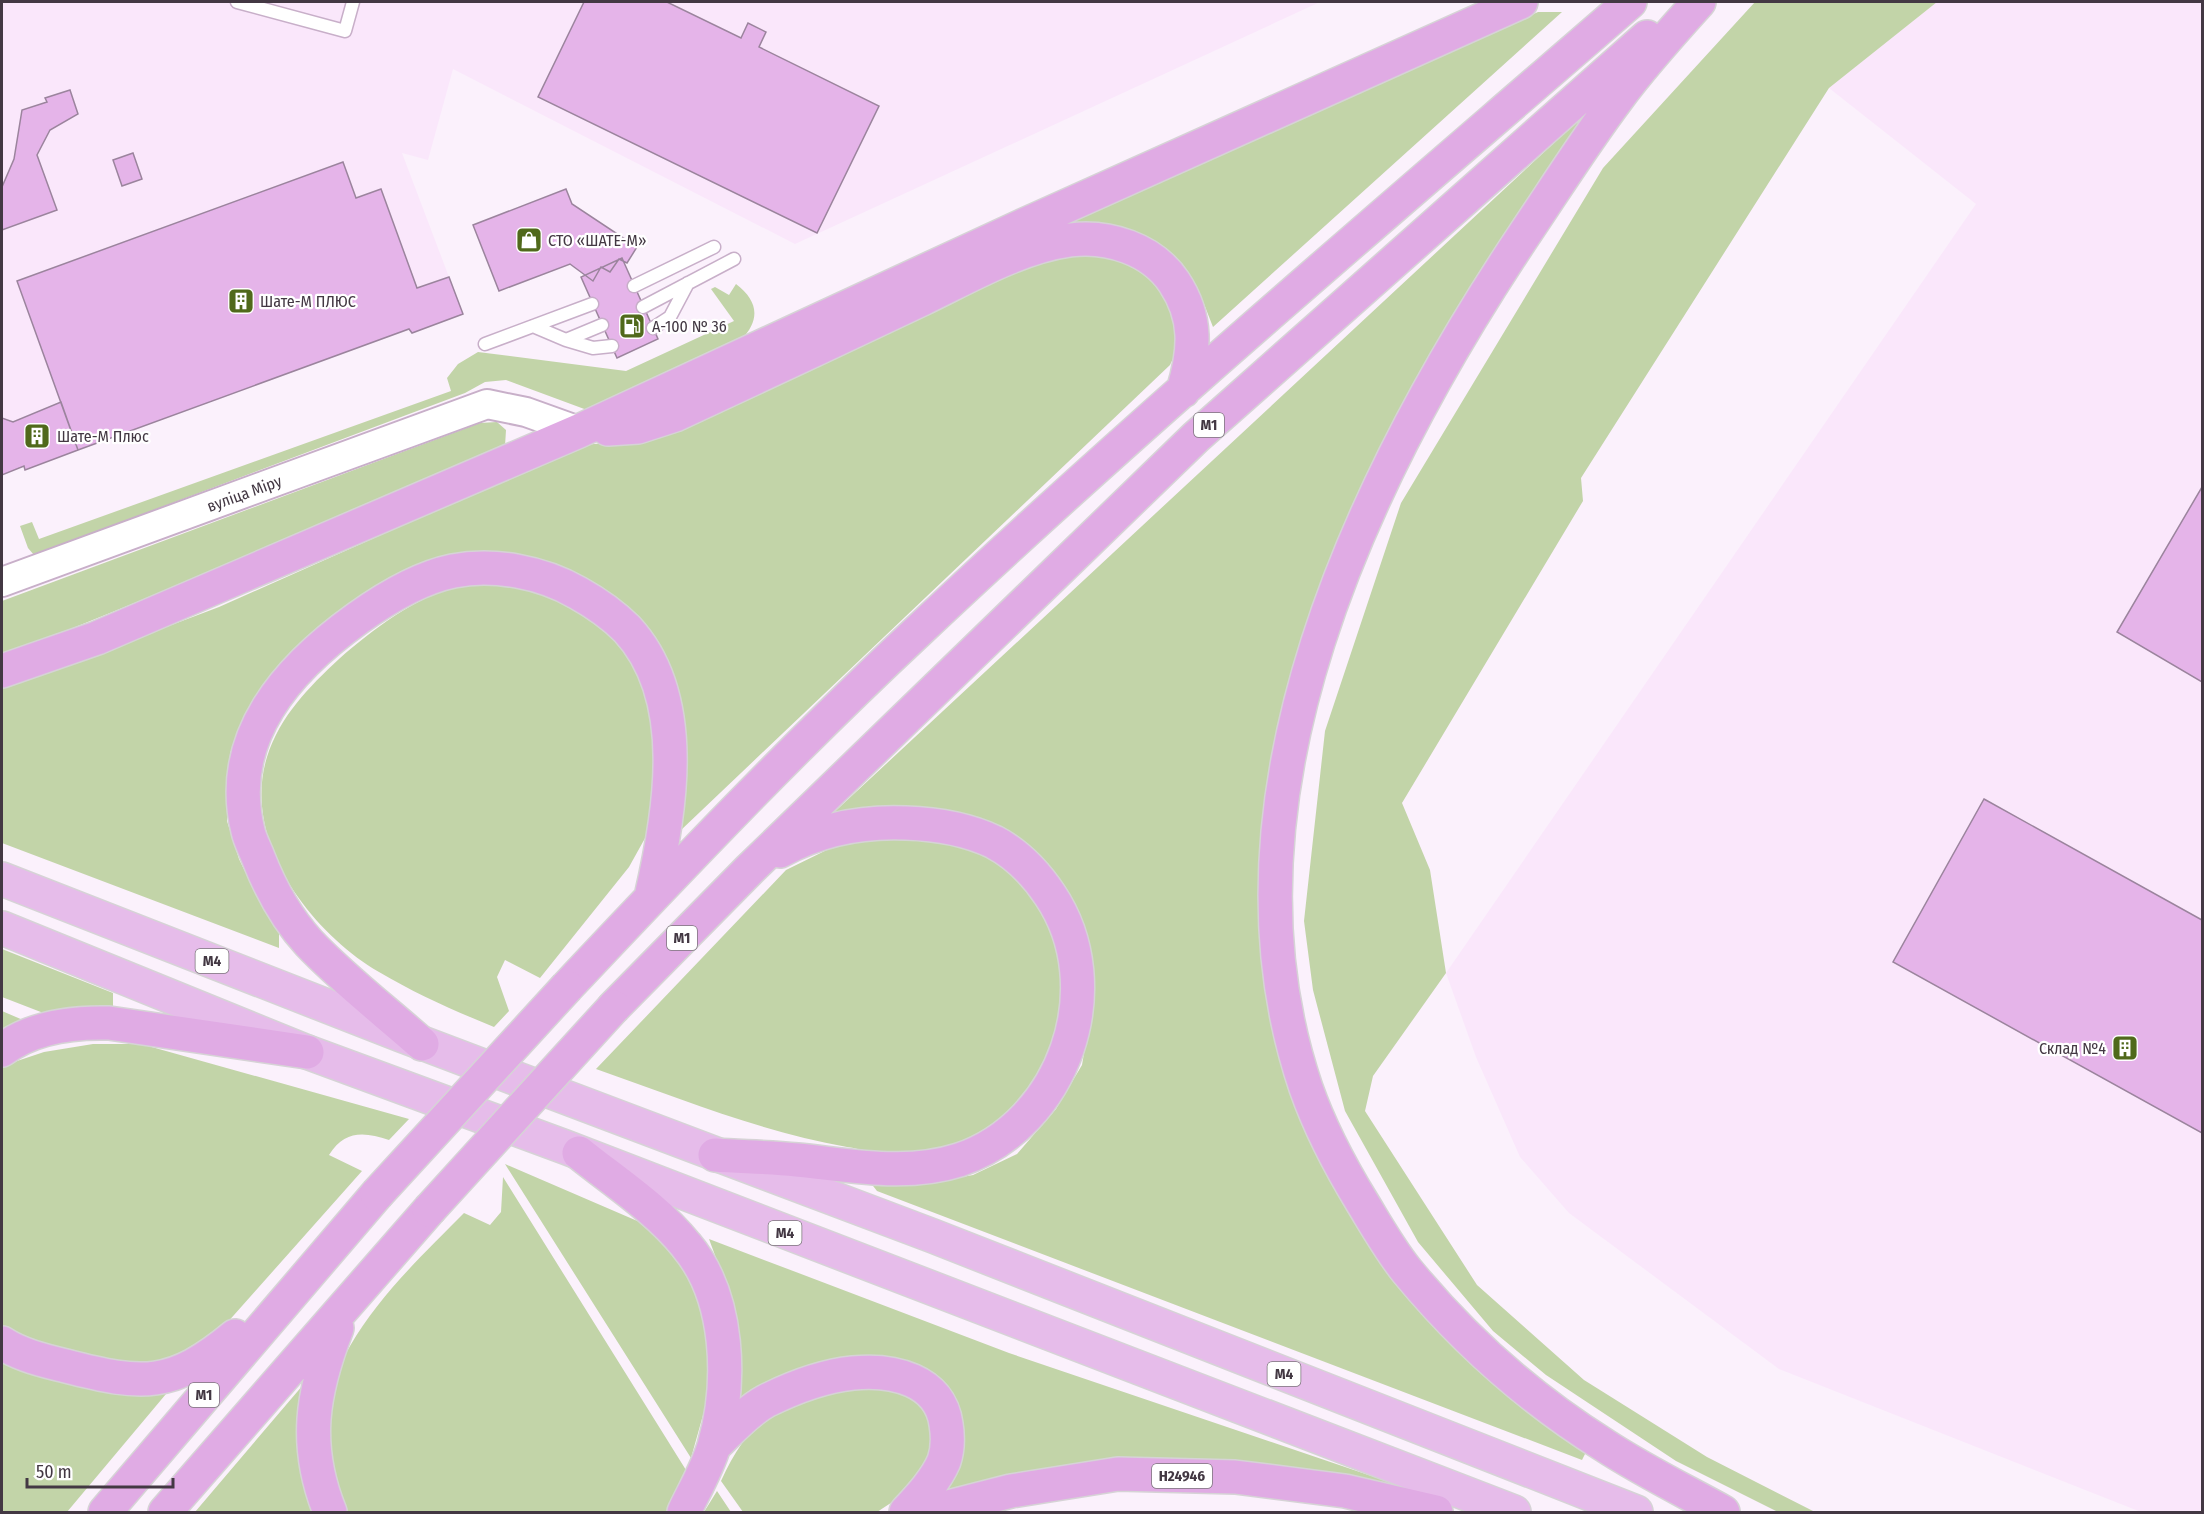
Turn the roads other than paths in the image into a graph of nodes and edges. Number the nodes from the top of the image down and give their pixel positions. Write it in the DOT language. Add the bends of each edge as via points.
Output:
graph roads {
  1 [pos="237,2"];
  2 [pos="353,2"];
  3 [pos="1521,2"];
  4 [pos="1630,2"];
  5 [pos="1687,2"];
  6 [pos="1699,2"];
  7 [pos="714,247"];
  8 [pos="734,259"];
  9 [pos="688,283"];
  10 [pos="634,286"];
  11 [pos="592,304"];
  12 [pos="643,308"];
  13 [pos="602,325"];
  14 [pos="533,326"];
  15 [pos="653,328"];
  16 [pos="566,340"];
  17 [pos="485,344"];
  18 [pos="612,346"];
  19 [pos="1183,391"];
  20 [pos="579,431"];
  21 [pos="2,582"];
  22 [pos="2,671"];
  23 [pos="750,869"];
  24 [pos="2,879"];
  25 [pos="651,897"];
  26 [pos="2,928"];
  27 [pos="422,1044"];
  28 [pos="2,1050"];
  29 [pos="307,1052"];
  30 [pos="579,1153"];
  31 [pos="715,1155"];
  32 [pos="303,1278"];
  33 [pos="345,1308"];
  34 [pos="2,1343"];
  35 [pos="714,1446"];
  36 [pos="105,1512"];
  37 [pos="165,1512"];
  38 [pos="330,1512"];
  39 [pos="684,1512"];
  40 [pos="906,1512"];
  41 [pos="929,1512"];
  42 [pos="1436,1512"];
  43 [pos="1514,1512"];
  44 [pos="1636,1512"];
  45 [pos="1723,1512"];
  1 -- 2 [label="lane" via="345,31"];
  3 -- 20 [label="highway"];
  4 -- 19 [label="highway, М1"];
  5 -- 23 [label="highway, М1" via="1196,437"];
  6 -- 45 [label="highway" via="1618,98 1486,292 1426,395 1367,514 1322,628 1295,723 1281,814 1276,939 1286,1015 1314,1109 1348,1179 1404,1267 1485,1355 1530,1391 1603,1445"];
  7 -- 10 [label="lane"];
  8 -- 9 [label="lane"];
  9 -- 12 [label="lane"];
  9 -- 15 [label="lane" via="670,317"];
  11 -- 14 [label="lane"];
  13 -- 16 [label="lane"];
  14 -- 16 [label="lane"];
  14 -- 17 [label="lane"];
  16 -- 18 [label="lane" via="593,348"];
  19 -- 20 [label="highway" via="1194,335 1184,297 1171,277 1134,248 1098,239 1070,240 1040,247 986,269 675,415 638,427"];
  19 -- 25 [label="highway, М1" via="913,635"];
  20 -- 21 [label="street, вуліца Міру" via="526,412 487,404"];
  20 -- 22 [label="highway" via="97,638"];
  23 -- 31 [label="highway" via="827,829 861,824 930,824 965,831 995,843 1041,882 1059,909 1077,966 1074,1033 1060,1068 1029,1115 1003,1138 958,1160 905,1169"];
  23 -- 33 [label="highway, М1, bridge" via="614,1007"];
  24 -- 27 [label="highway, М4"];
  25 -- 27 [label="highway" via="663,848 671,780 666,716 660,687 648,660 628,631 605,609 567,586 533,574 489,569 453,571 415,584 378,604 296,668 269,704 253,737 243,781 248,831 270,888 310,944"];
  25 -- 32 [label="highway, М1, bridge"];
  26 -- 29 [label="highway, М4"];
  27 -- 31 [label="highway, М4"];
  28 -- 29 [label="highway" via="43,1030 77,1022 109,1023"];
  29 -- 30 [label="highway, М4"];
  30 -- 35 [label="highway" via="659,1217 687,1246 704,1273 716,1304 724,1366"];
  30 -- 43 [label="highway, М4"];
  31 -- 44 [label="highway, М4" via="933,1236"];
  32 -- 34 [label="highway" via="199,1364 160,1379 134,1381 101,1375 50,1362"];
  32 -- 36 [label="highway, М1"];
  33 -- 37 [label="highway, М1"];
  33 -- 38 [label="highway" via="320,1371 314,1407 316,1461"];
  35 -- 39 [label="highway"];
  35 -- 40 [label="highway" via="764,1402 794,1389 854,1373 912,1379 934,1393 945,1413 948,1438 944,1460 928,1487"];
  41 -- 42 [label="highway, Н24946" via="1011,1491 1118,1474 1235,1477 1345,1491"];
}
